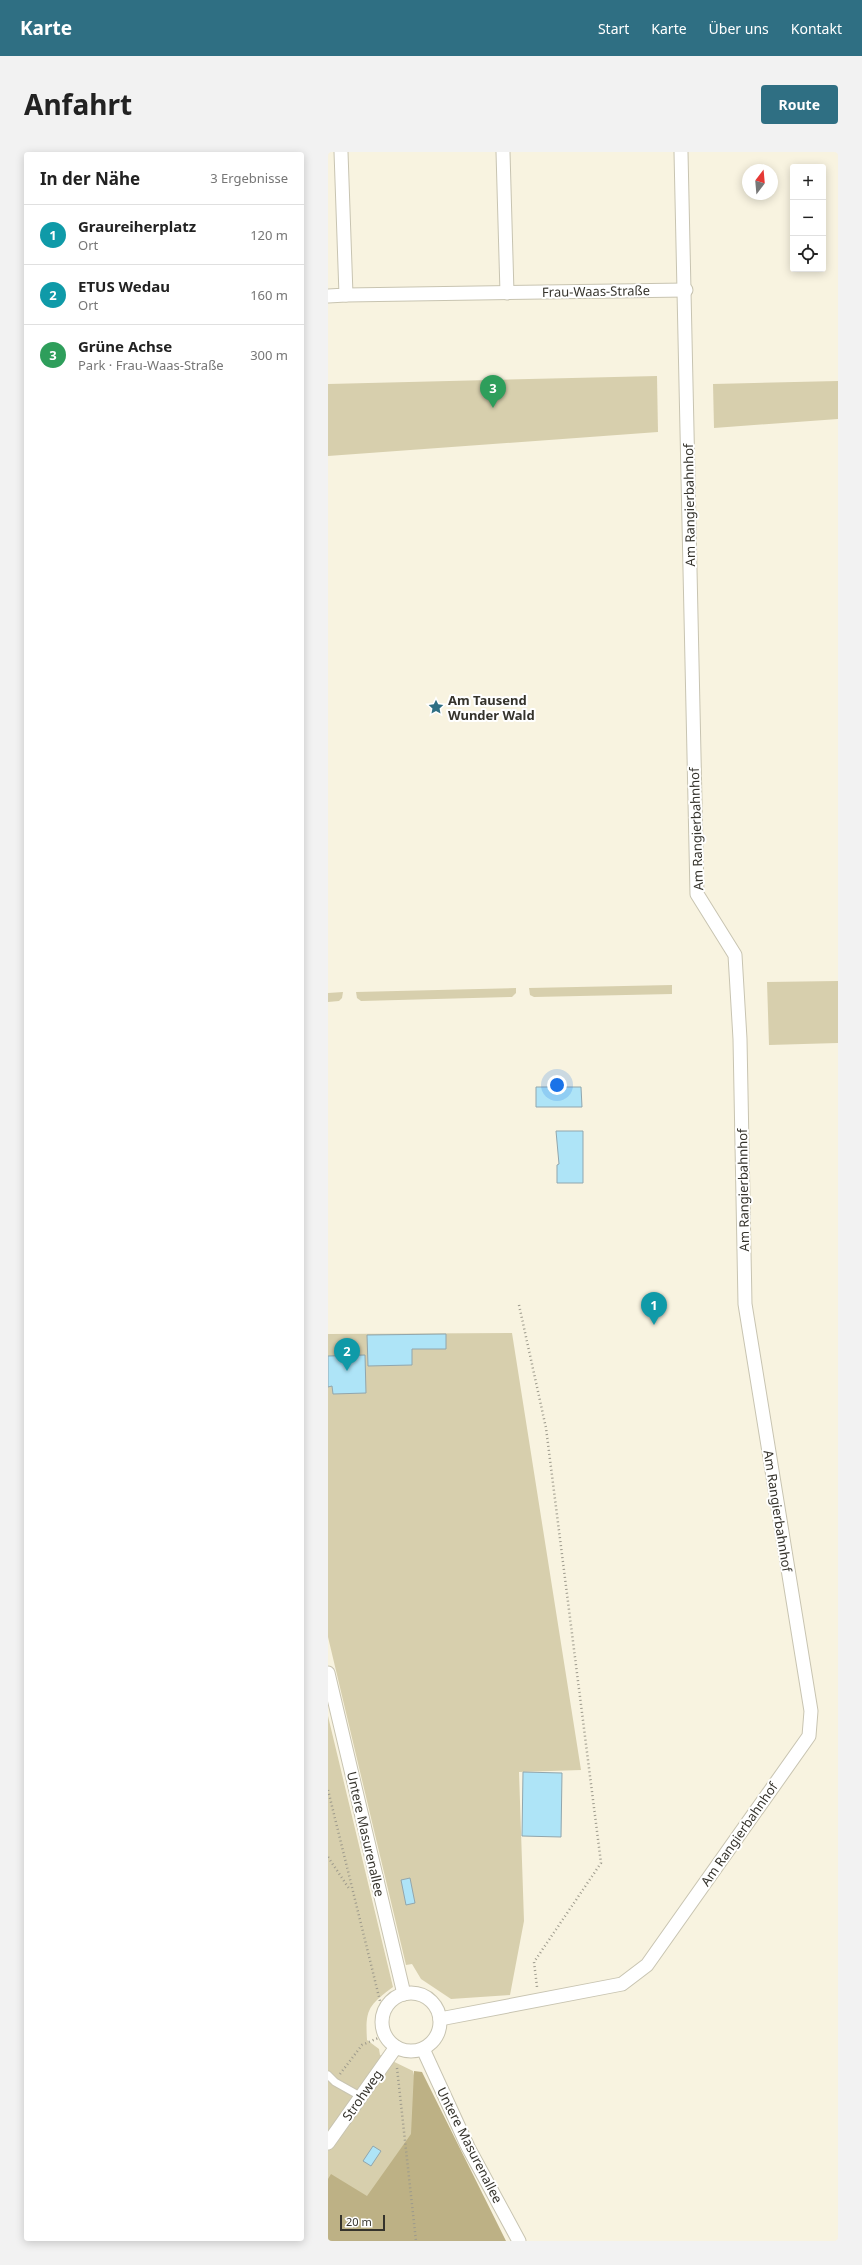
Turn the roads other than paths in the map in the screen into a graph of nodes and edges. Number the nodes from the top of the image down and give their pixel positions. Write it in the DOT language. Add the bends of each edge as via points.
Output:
graph roads {
  1 [pos="341,152"];
  2 [pos="503,152"];
  3 [pos="681,152"];
  4 [pos="686,290"];
  5 [pos="507,293"];
  6 [pos="346,295"];
  7 [pos="328,296"];
  8 [pos="329,1680"];
  9 [pos="404,1994"];
  10 [pos="440,2019"];
  11 [pos="399,2049"];
  12 [pos="423,2049"];
  13 [pos="328,2075"];
  14 [pos="360,2096"];
  15 [pos="328,2143"];
  16 [pos="519,2241"];
  1 -- 6 [label="street"];
  2 -- 5 [label="street"];
  3 -- 4 [label="street, Am Rangierbahnhof"];
  4 -- 5 [label="street, Frau-Waas-Straße"];
  4 -- 10 [label="street, Am Rangierbahnhof" via="697,894 735,954 740,1039 745,1304 811,1710 809,1736 646,1965 622,1984"];
  5 -- 6 [label="street, Frau-Waas-Straße"];
  6 -- 7 [label="street, Frau-Waas-Straße"];
  8 -- 9 [label="street, Untere Masurenallee"];
  9 -- 10 [label="street" via="428,1999 434,2004"];
  9 -- 11 [label="street" via="387,2006 382,2020 385,2035"];
  10 -- 12 [label="street" via="436,2037"];
  11 -- 12 [label="street"];
  11 -- 14 [label="street, Strohweg"];
  12 -- 16 [label="street, Untere Masurenallee" via="468,2147"];
  13 -- 14 [label="lane" via="335,2082"];
  14 -- 15 [label="street, Strohweg"];
}
